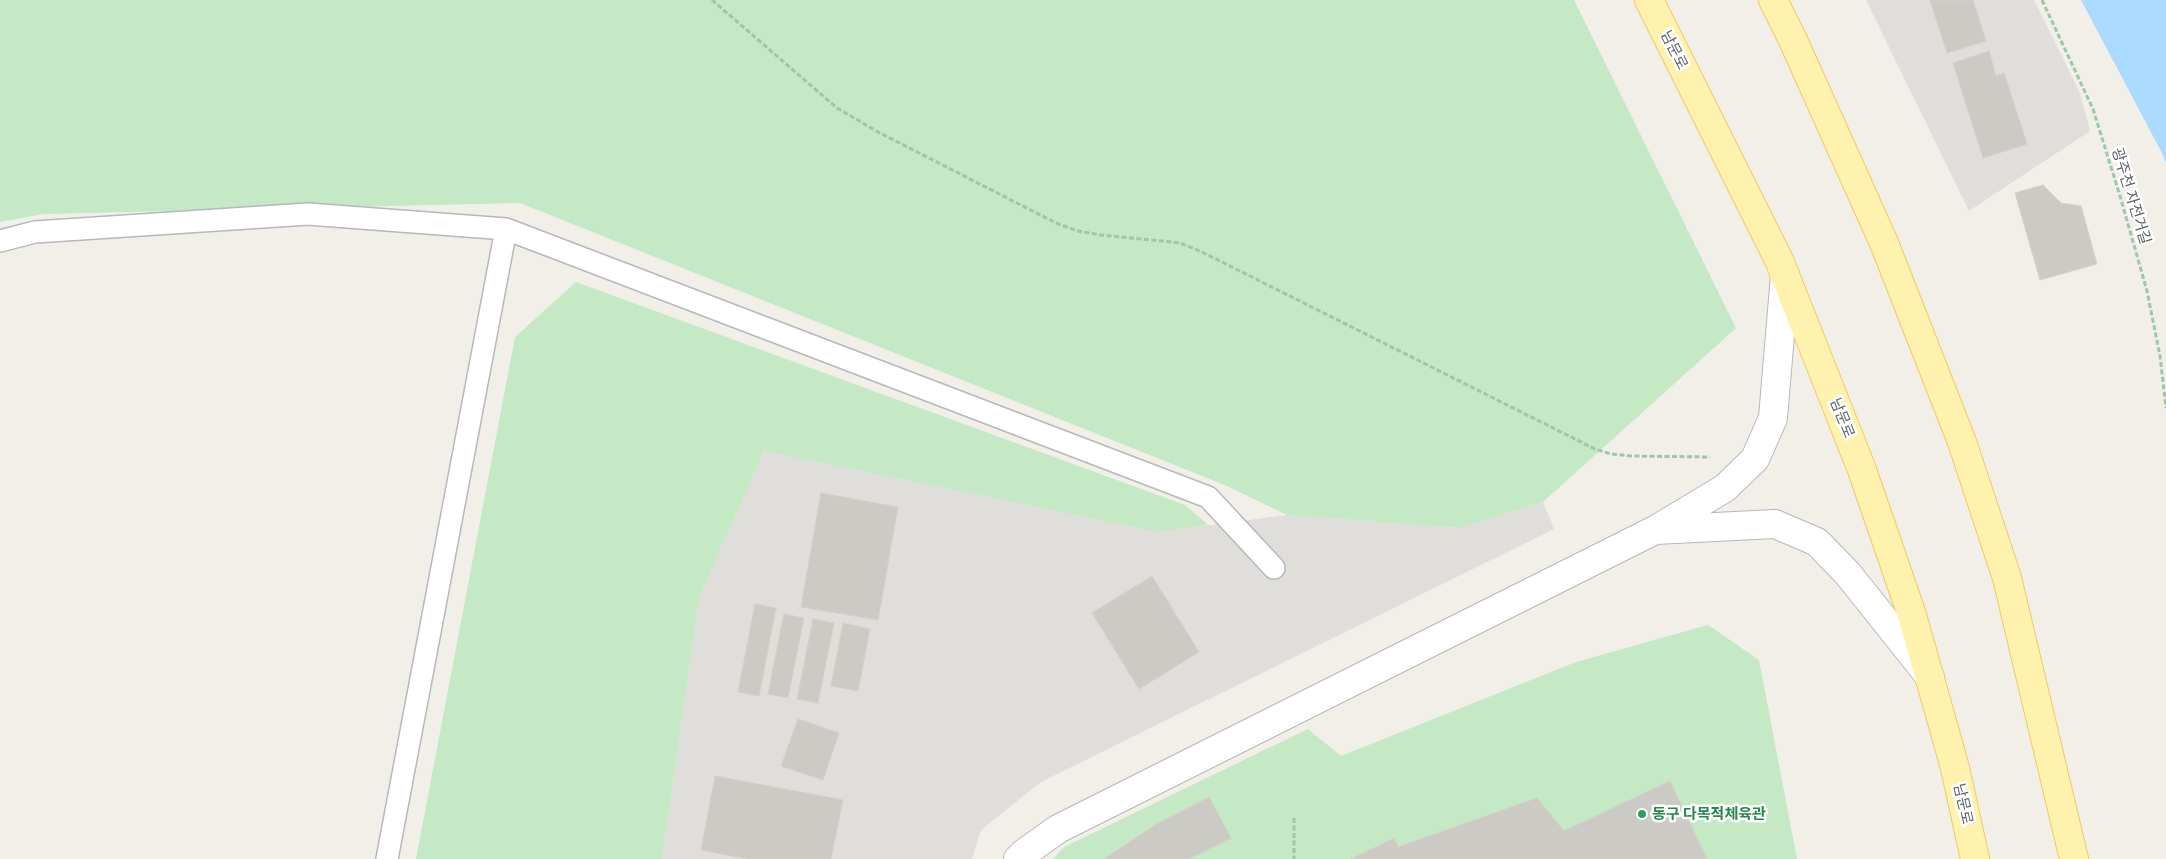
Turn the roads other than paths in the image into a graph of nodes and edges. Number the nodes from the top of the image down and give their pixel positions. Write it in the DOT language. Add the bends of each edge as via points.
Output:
graph roads {
  1 [pos="1649,0"];
  2 [pos="1773,0"];
  3 [pos="506,229"];
  4 [pos="0,241"];
  5 [pos="1785,275"];
  6 [pos="1655,530"];
  7 [pos="1274,568"];
  8 [pos="1930,677"];
  9 [pos="387,859"];
  10 [pos="1018,859"];
  11 [pos="1975,859"];
  12 [pos="2074,859"];
  1 -- 5 [label="main road, 남문로"];
  2 -- 12 [label="main road" via="1884,243 1962,442 2007,578"];
  3 -- 4 [label="lane" via="308,214 35,232"];
  3 -- 7 [label="lane" via="1208,497"];
  3 -- 9 [label="lane"];
  5 -- 6 [label="street" via="1773,418 1756,459 1725,488"];
  5 -- 8 [label="main road, 남문로" via="1862,470"];
  6 -- 8 [label="street" via="1776,524 1817,542 1848,574"];
  6 -- 10 [label="street" via="1058,830"];
  8 -- 11 [label="main road, 남문로"];
}
